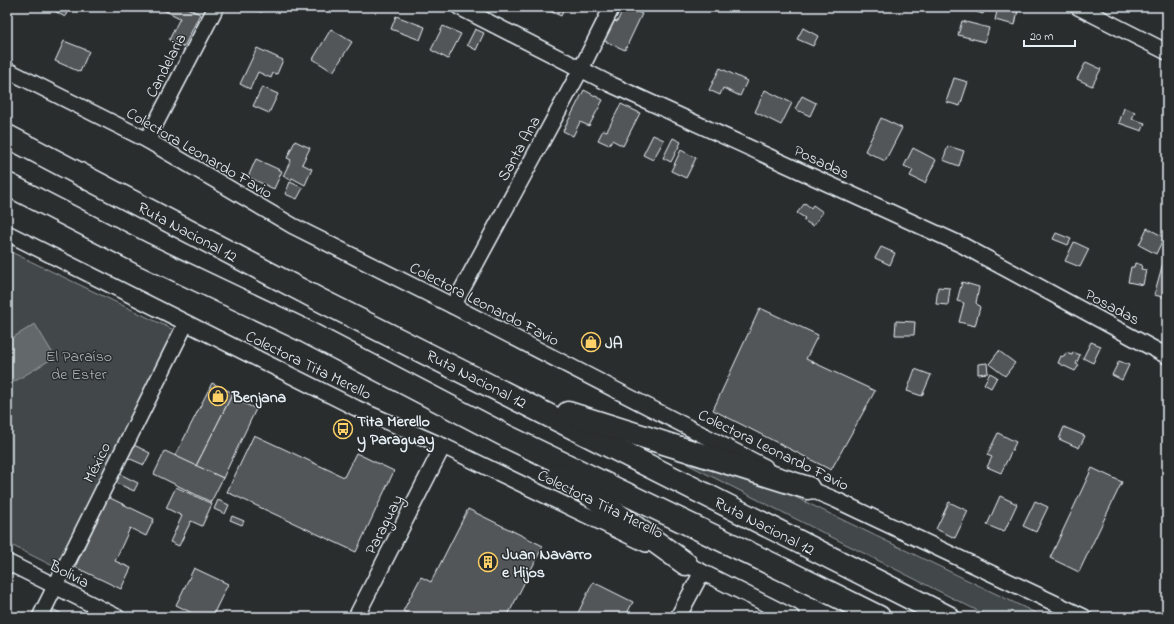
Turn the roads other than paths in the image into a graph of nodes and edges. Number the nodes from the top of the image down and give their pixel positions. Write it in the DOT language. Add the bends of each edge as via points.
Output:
graph roads {
  1 [pos="216,7"];
  2 [pos="459,7"];
  3 [pos="612,7"];
  4 [pos="1080,7"];
  5 [pos="1167,52"];
  6 [pos="581,69"];
  7 [pos="7,70"];
  8 [pos="7,136"];
  9 [pos="147,140"];
  10 [pos="7,184"];
  11 [pos="7,233"];
  12 [pos="453,306"];
  13 [pos="186,323"];
  14 [pos="1167,356"];
  15 [pos="509,394"];
  16 [pos="508,437"];
  17 [pos="443,446"];
  18 [pos="808,488"];
  19 [pos="7,562"];
  20 [pos="694,568"];
  21 [pos="55,585"];
  22 [pos="40,617"];
  23 [pos="117,617"];
  24 [pos="356,617"];
  25 [pos="678,617"];
  26 [pos="792,617"];
  27 [pos="880,617"];
  28 [pos="948,617"];
  29 [pos="1084,617"];
  1 -- 9 [label="street, Candelaria"];
  2 -- 6 [label="street, Posadas"];
  3 -- 6 [label="street, Santa Ana"];
  4 -- 5 [label="street"];
  6 -- 12 [label="street, Santa Ana"];
  6 -- 14 [label="street, Posadas" via="962,245"];
  7 -- 9 [label="street, Colectora Leonardo Favio"];
  8 -- 15 [label="highway, Ruta Nacional 12" via="320,300"];
  9 -- 12 [label="street, Colectora Leonardo Favio" via="293,226"];
  10 -- 16 [label="highway, Ruta Nacional 12" via="143,254 301,329"];
  11 -- 13 [label="street, Colectora Tita Merello"];
  12 -- 18 [label="street, Colectora Leonardo Favio"];
  13 -- 17 [label="street, Colectora Tita Merello" via="356,408"];
  13 -- 21 [label="street, México"];
  15 -- 18 [label="highway"];
  15 -- 28 [label="highway, Ruta Nacional 12"];
  16 -- 20 [label="highway"];
  16 -- 27 [label="highway, Ruta Nacional 12"];
  17 -- 20 [label="street, Colectora Tita Merello"];
  17 -- 24 [label="street, Paraguay"];
  18 -- 29 [label="street, Colectora Leonardo Favio"];
  19 -- 21 [label="street, Bolivia"];
  20 -- 25 [label="street"];
  20 -- 26 [label="street, Colectora Tita Merello"];
  21 -- 22 [label="street, México"];
  21 -- 23 [label="street, Bolivia"];
}
